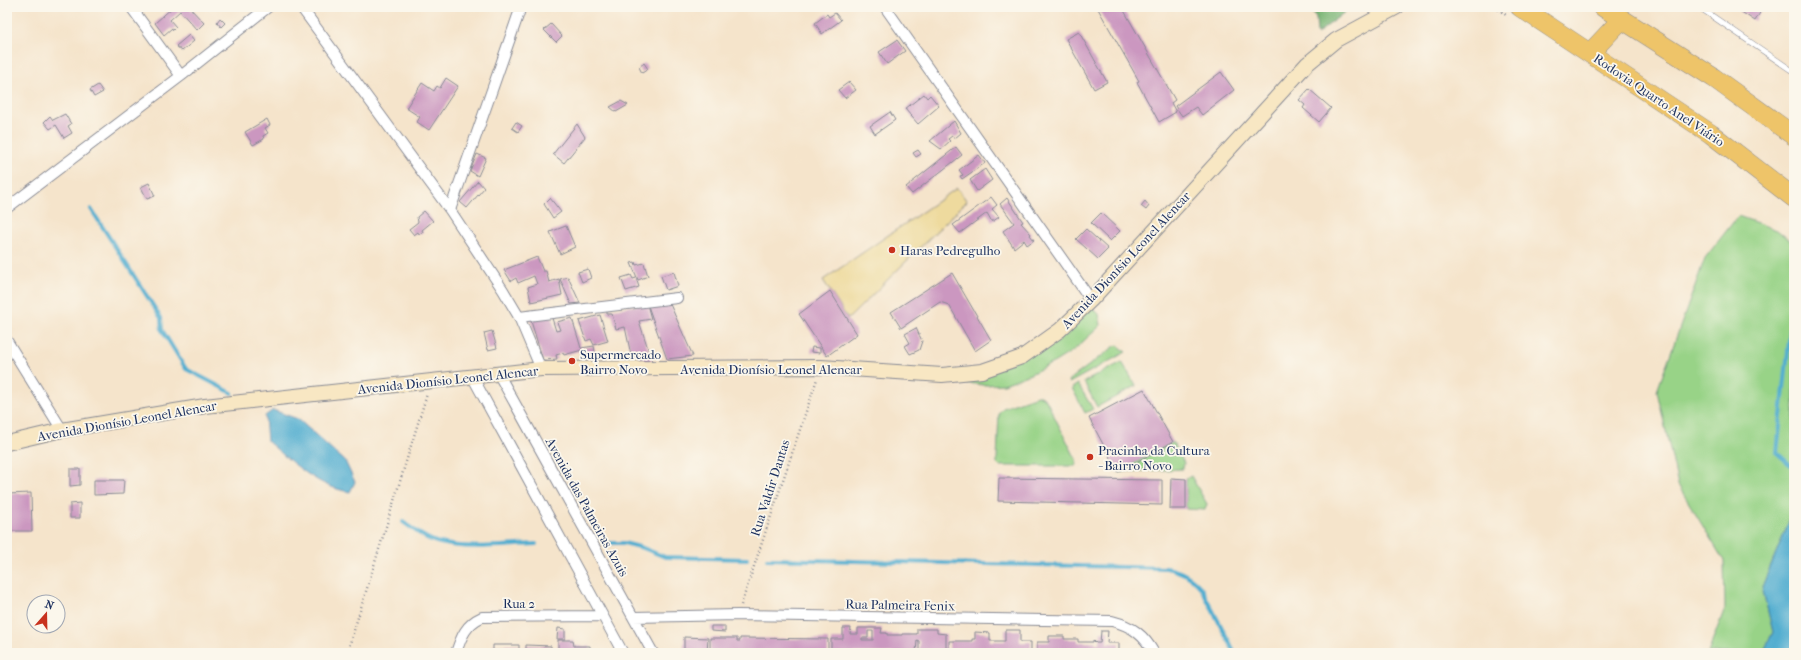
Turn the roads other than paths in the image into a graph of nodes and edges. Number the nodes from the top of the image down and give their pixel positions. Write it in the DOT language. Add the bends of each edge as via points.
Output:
graph roads {
  1 [pos="131,7"];
  2 [pos="268,7"];
  3 [pos="301,7"];
  4 [pos="521,7"];
  5 [pos="885,7"];
  6 [pos="1397,7"];
  7 [pos="1520,7"];
  8 [pos="1603,7"];
  9 [pos="1700,7"];
  10 [pos="1622,19"];
  11 [pos="1590,53"];
  12 [pos="1794,72"];
  13 [pos="181,76"];
  14 [pos="1794,136"];
  15 [pos="1794,198"];
  16 [pos="7,208"];
  17 [pos="450,210"];
  18 [pos="677,298"];
  19 [pos="1091,300"];
  20 [pos="519,317"];
  21 [pos="7,341"];
  22 [pos="541,369"];
  23 [pos="498,373"];
  24 [pos="472,376"];
  25 [pos="62,430"];
  26 [pos="7,443"];
  27 [pos="603,616"];
  28 [pos="633,617"];
  29 [pos="456,653"];
  30 [pos="623,653"];
  31 [pos="653,653"];
  32 [pos="1154,653"];
  1 -- 13 [label="street"];
  2 -- 13 [label="street"];
  3 -- 17 [label="street"];
  4 -- 17 [label="street"];
  5 -- 19 [label="street"];
  6 -- 19 [label="street, Avenida Dionísio Leonel Alencar" via="1336,40 1307,64"];
  7 -- 11 [label="highway, Rodovia Quarto Anel Viário"];
  8 -- 10 [label="highway"];
  9 -- 12 [label="lane"];
  10 -- 11 [label="highway"];
  10 -- 14 [label="highway" via="1714,78"];
  11 -- 15 [label="highway, Rodovia Quarto Anel Viário" via="1711,134"];
  13 -- 16 [label="street"];
  17 -- 20 [label="street"];
  18 -- 20 [label="street"];
  19 -- 22 [label="street, Avenida Dionísio Leonel Alencar" via="1060,330 1022,357 982,371 942,375 821,367"];
  20 -- 22 [label="street"];
  21 -- 25 [label="street"];
  22 -- 23 [label="street, Avenida Dionísio Leonel Alencar"];
  23 -- 24 [label="street, Avenida Dionísio Leonel Alencar"];
  23 -- 28 [label="street, Avenida das Palmeiras Azuis"];
  24 -- 25 [label="street, Avenida Dionísio Leonel Alencar" via="205,406"];
  24 -- 27 [label="street"];
  25 -- 26 [label="street, Avenida Dionísio Leonel Alencar"];
  27 -- 29 [label="street, Rua 2" via="482,617 466,629"];
  27 -- 30 [label="street"];
  28 -- 31 [label="street, Avenida das Palmeiras Azuis"];
  28 -- 32 [label="street, Rua Palmeira Fenix" via="738,615 1112,621 1132,628 1140,634"];
}
